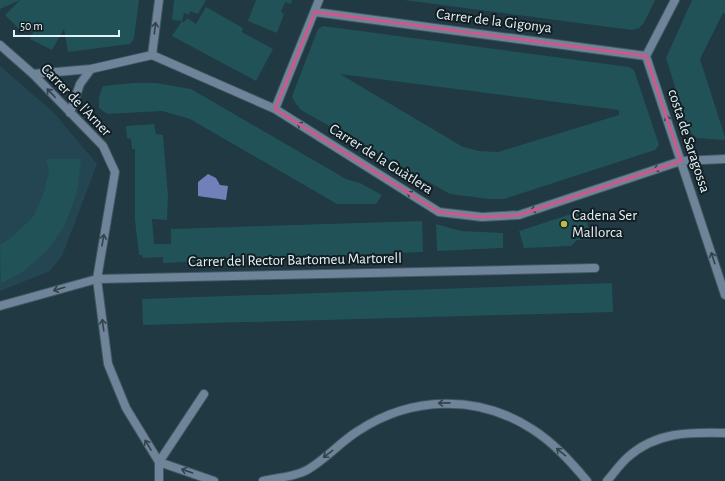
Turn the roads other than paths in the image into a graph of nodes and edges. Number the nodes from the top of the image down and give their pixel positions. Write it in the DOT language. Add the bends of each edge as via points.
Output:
graph roads {
  1 [pos="159,0"];
  2 [pos="319,0"];
  3 [pos="675,0"];
  4 [pos="315,12"];
  5 [pos="0,45"];
  6 [pos="152,55"];
  7 [pos="646,56"];
  8 [pos="90,69"];
  9 [pos="33,74"];
  10 [pos="275,109"];
  11 [pos="70,113"];
  12 [pos="725,159"];
  13 [pos="681,161"];
  14 [pos="595,268"];
  15 [pos="97,279"];
  16 [pos="725,295"];
  17 [pos="0,306"];
  18 [pos="204,394"];
  19 [pos="725,433"];
  20 [pos="159,462"];
  21 [pos="159,481"];
  22 [pos="214,481"];
  23 [pos="263,481"];
  24 [pos="587,481"];
  25 [pos="607,481"];
  6 -- 1 [label="street, one-way"];
  2 -- 4 [label="street"];
  3 -- 7 [label="street"];
  4 -- 7 [label="street, Carrer de la Gigonya"];
  4 -- 10 [label="street"];
  5 -- 9 [label="street, Carrer de l'Arner"];
  6 -- 8 [label="street"];
  6 -- 10 [label="street, Carrer de la Guàtlera"];
  13 -- 7 [label="street, costa de Saragossa, one-way"];
  8 -- 9 [label="street"];
  8 -- 11 [label="street" via="80,84"];
  11 -- 9 [label="street, Carrer de l'Arner, one-way"];
  13 -- 10 [label="street, Carrer de la Guàtlera, one-way" via="519,215 482,216 439,212"];
  15 -- 11 [label="street, Carrer de l'Arner, one-way" via="115,172 102,146"];
  12 -- 13 [label="street, Carrer de la Guàtlera"];
  16 -- 13 [label="street, costa de Saragossa, one-way"];
  14 -- 15 [label="street, Carrer del Rector Bartomeu Martorell"];
  15 -- 17 [label="street, Carrer del Rector Bartomeu Martorell, one-way"];
  20 -- 15 [label="street, Carrer de l'Arner, one-way" via="126,408 108,364"];
  18 -- 20 [label="street"];
  19 -- 25 [label="street" via="696,432 650,441 627,457"];
  20 -- 21 [label="street"];
  22 -- 20 [label="street, one-way"];
  24 -- 23 [label="street, one-way" via="566,456 532,429 500,414 469,405 446,403 424,404 401,410 358,431 304,472"];
}
